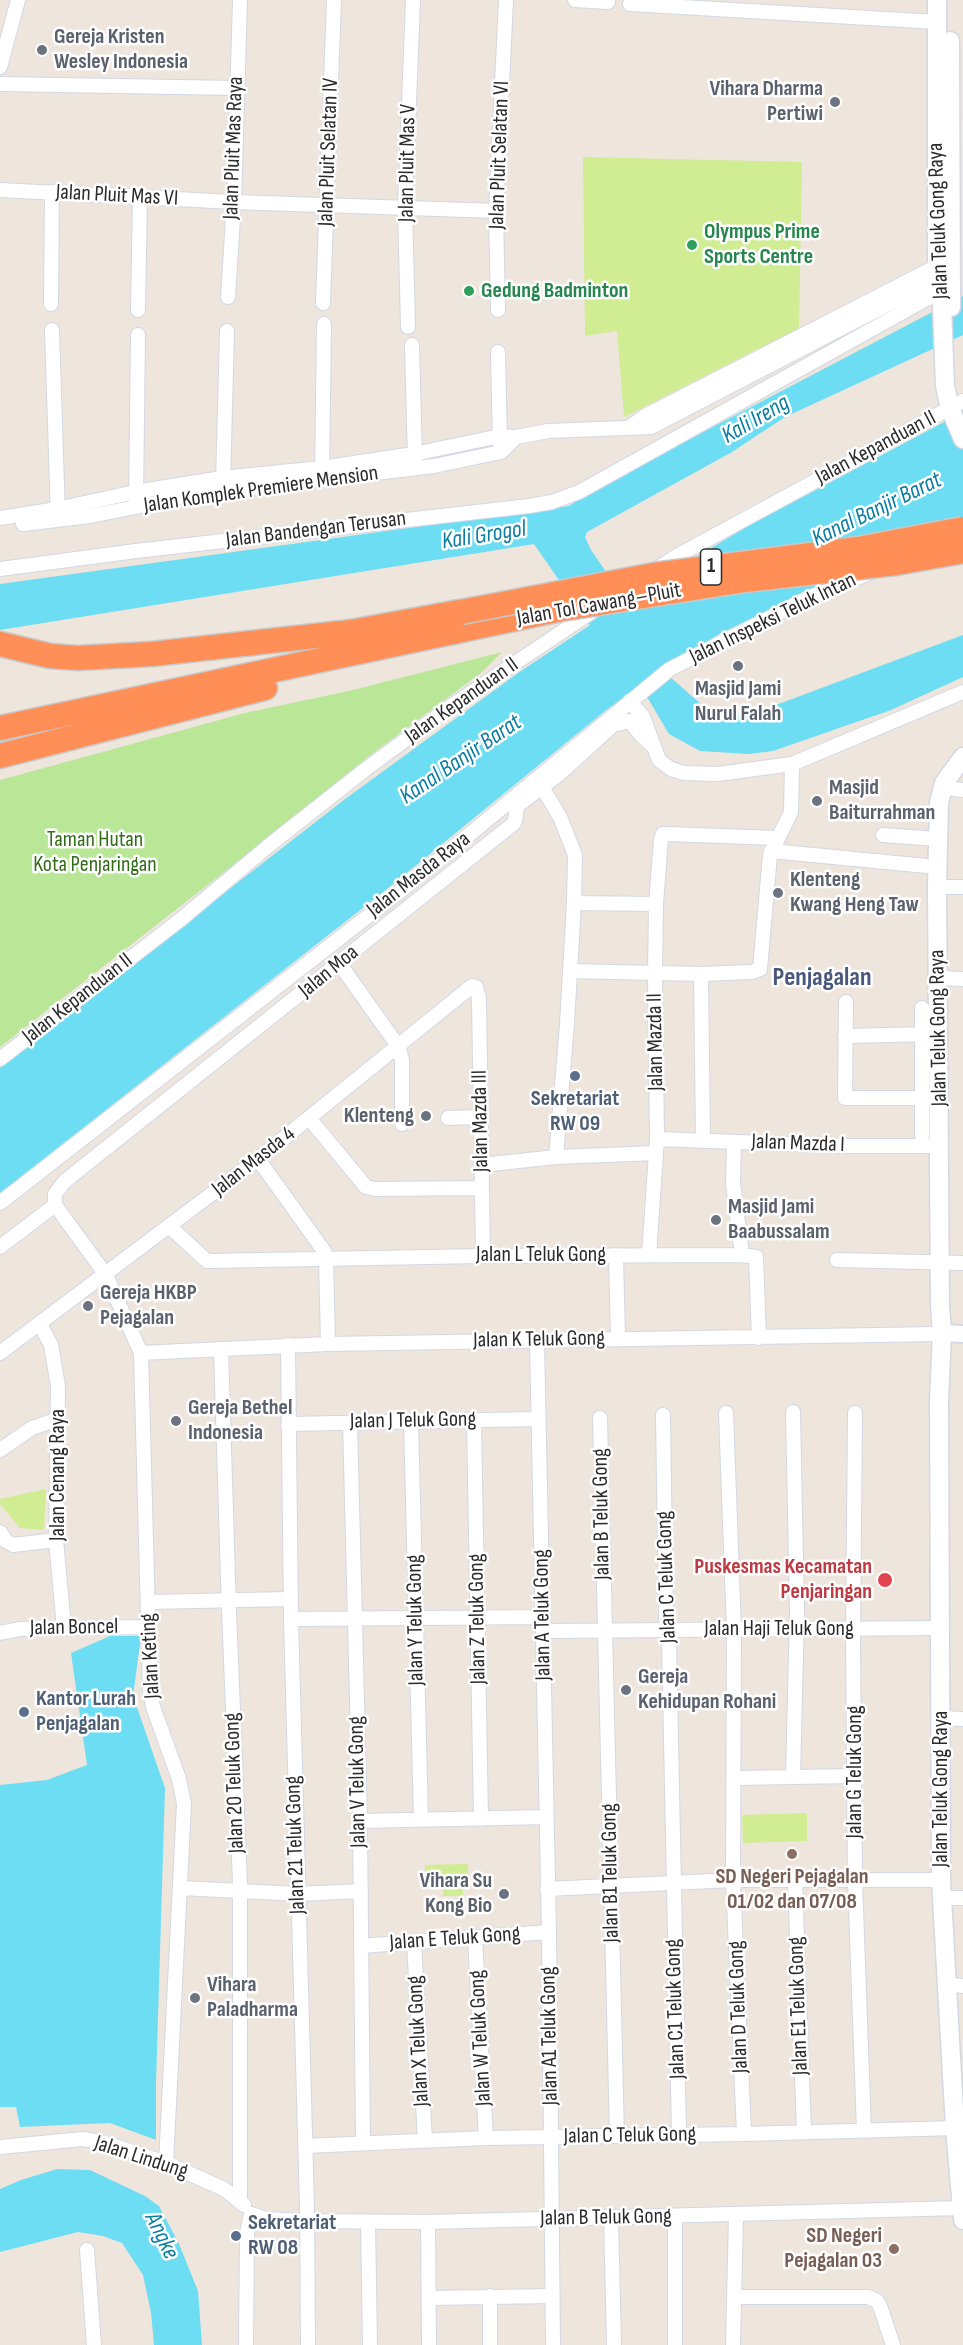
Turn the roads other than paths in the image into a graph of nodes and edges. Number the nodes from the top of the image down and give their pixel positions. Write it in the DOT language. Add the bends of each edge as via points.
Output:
graph roads {
  1 [pos="18,0"];
  2 [pos="240,0"];
  3 [pos="334,0"];
  4 [pos="413,0"];
  5 [pos="506,0"];
  6 [pos="575,0"];
  7 [pos="937,0"];
  8 [pos="949,0"];
  9 [pos="608,2"];
  10 [pos="630,4"];
  11 [pos="727,5"];
  12 [pos="943,22"];
  13 [pos="0,67"];
  14 [pos="0,84"];
  15 [pos="236,88"];
  16 [pos="0,190"];
  17 [pos="52,192"];
  18 [pos="140,197"];
  19 [pos="234,202"];
  20 [pos="327,205"];
  21 [pos="405,207"];
  22 [pos="496,211"];
  23 [pos="947,283"];
  24 [pos="228,297"];
  25 [pos="323,303"];
  26 [pos="51,304"];
  27 [pos="138,310"];
  28 [pos="498,310"];
  29 [pos="324,324"];
  30 [pos="408,327"];
  31 [pos="52,330"];
  32 [pos="227,331"];
  33 [pos="138,335"];
  34 [pos="412,345"];
  35 [pos="498,352"];
  36 [pos="958,408"];
  37 [pos="500,436"];
  38 [pos="516,437"];
  39 [pos="963,439"];
  40 [pos="501,452"];
  41 [pos="414,454"];
  42 [pos="416,468"];
  43 [pos="322,474"];
  44 [pos="223,485"];
  45 [pos="135,492"];
  46 [pos="137,507"];
  47 [pos="58,514"];
  48 [pos="0,518"];
  49 [pos="0,526"];
  50 [pos="963,530"];
  51 [pos="963,538"];
  52 [pos="963,547"];
  53 [pos="963,551"];
  54 [pos="918,553"];
  55 [pos="0,569"];
  56 [pos="460,612"];
  57 [pos="0,644"];
  58 [pos="379,648"];
  59 [pos="963,692"];
  60 [pos="633,698"];
  61 [pos="0,712"];
  62 [pos="0,728"];
  63 [pos="654,747"];
  64 [pos="0,756"];
  65 [pos="963,757"];
  66 [pos="792,764"];
  67 [pos="944,783"];
  68 [pos="542,787"];
  69 [pos="963,790"];
  70 [pos="884,835"];
  71 [pos="937,839"];
  72 [pos="774,845"];
  73 [pos="937,867"];
  74 [pos="937,887"];
  75 [pos="963,887"];
  76 [pos="574,903"];
  77 [pos="656,904"];
  78 [pos="339,963"];
  79 [pos="570,971"];
  80 [pos="655,974"];
  81 [pos="701,974"];
  82 [pos="938,978"];
  83 [pos="963,979"];
  84 [pos="476,987"];
  85 [pos="846,1002"];
  86 [pos="922,1008"];
  87 [pos="930,1034"];
  88 [pos="845,1036"];
  89 [pos="398,1046"];
  90 [pos="0,1059"];
  91 [pos="930,1098"];
  92 [pos="481,1117"];
  93 [pos="309,1118"];
  94 [pos="448,1118"];
  95 [pos="402,1124"];
  96 [pos="922,1136"];
  97 [pos="657,1139"];
  98 [pos="703,1141"];
  99 [pos="734,1142"];
  100 [pos="940,1146"];
  101 [pos="656,1154"];
  102 [pos="556,1157"];
  103 [pos="258,1159"];
  104 [pos="482,1165"];
  105 [pos="482,1188"];
  106 [pos="0,1203"];
  107 [pos="55,1205"];
  108 [pos="170,1227"];
  109 [pos="0,1247"];
  110 [pos="616,1255"];
  111 [pos="649,1255"];
  112 [pos="483,1256"];
  113 [pos="749,1256"];
  114 [pos="326,1258"];
  115 [pos="837,1260"];
  116 [pos="939,1262"];
  117 [pos="963,1263"];
  118 [pos="106,1275"];
  119 [pos="40,1324"];
  120 [pos="940,1334"];
  121 [pos="963,1334"];
  122 [pos="618,1338"];
  123 [pos="759,1338"];
  124 [pos="537,1341"];
  125 [pos="328,1344"];
  126 [pos="288,1345"];
  127 [pos="221,1349"];
  128 [pos="0,1353"];
  129 [pos="141,1353"];
  130 [pos="793,1412"];
  131 [pos="726,1413"];
  132 [pos="855,1413"];
  133 [pos="663,1415"];
  134 [pos="600,1418"];
  135 [pos="58,1419"];
  136 [pos="537,1419"];
  137 [pos="474,1420"];
  138 [pos="411,1421"];
  139 [pos="350,1422"];
  140 [pos="288,1424"];
  141 [pos="0,1450"];
  142 [pos="0,1532"];
  143 [pos="56,1540"];
  144 [pos="291,1599"];
  145 [pos="228,1600"];
  146 [pos="148,1602"];
  147 [pos="604,1611"];
  148 [pos="416,1617"];
  149 [pos="478,1617"];
  150 [pos="544,1617"];
  151 [pos="354,1618"];
  152 [pos="291,1619"];
  153 [pos="148,1627"];
  154 [pos="64,1628"];
  155 [pos="941,1628"];
  156 [pos="796,1629"];
  157 [pos="853,1629"];
  158 [pos="666,1630"];
  159 [pos="734,1630"];
  160 [pos="544,1631"];
  161 [pos="604,1631"];
  162 [pos="0,1633"];
  163 [pos="941,1718"];
  164 [pos="963,1719"];
  165 [pos="855,1776"];
  166 [pos="793,1777"];
  167 [pos="735,1778"];
  168 [pos="546,1817"];
  169 [pos="481,1819"];
  170 [pos="421,1820"];
  171 [pos="360,1821"];
  172 [pos="734,1880"];
  173 [pos="795,1880"];
  174 [pos="855,1880"];
  175 [pos="673,1883"];
  176 [pos="612,1886"];
  177 [pos="181,1888"];
  178 [pos="548,1889"];
  179 [pos="941,1889"];
  180 [pos="361,1891"];
  181 [pos="240,1892"];
  182 [pos="298,1894"];
  183 [pos="963,1898"];
  184 [pos="549,1932"];
  185 [pos="475,1938"];
  186 [pos="414,1942"];
  187 [pos="361,1946"];
  188 [pos="955,1985"];
  189 [pos="957,2047"];
  190 [pos="955,2128"];
  191 [pos="864,2131"];
  192 [pos="804,2132"];
  193 [pos="680,2134"];
  194 [pos="744,2134"];
  195 [pos="617,2136"];
  196 [pos="486,2138"];
  197 [pos="551,2138"];
  198 [pos="425,2140"];
  199 [pos="363,2143"];
  200 [pos="305,2146"];
  201 [pos="0,2147"];
  202 [pos="166,2163"];
  203 [pos="240,2200"];
  204 [pos="963,2208"];
  205 [pos="251,2214"];
  206 [pos="736,2214"];
  207 [pos="611,2217"];
  208 [pos="675,2217"];
  209 [pos="552,2218"];
  210 [pos="963,2220"];
  211 [pos="307,2221"];
  212 [pos="368,2222"];
  213 [pos="428,2222"];
  214 [pos="87,2250"];
  215 [pos="490,2296"];
  216 [pos="552,2296"];
  217 [pos="735,2296"];
  218 [pos="429,2298"];
  219 [pos="94,2345"];
  220 [pos="246,2345"];
  221 [pos="308,2345"];
  222 [pos="370,2345"];
  223 [pos="429,2345"];
  224 [pos="490,2345"];
  225 [pos="553,2345"];
  226 [pos="614,2345"];
  227 [pos="675,2345"];
  228 [pos="733,2345"];
  229 [pos="893,2345"];
  1 -- 13 [label="street"];
  2 -- 15 [label="street, Jalan Pluit Mas Raya"];
  3 -- 20 [label="street, Jalan Pluit Selatan IV"];
  4 -- 21 [label="street, Jalan Pluit Mas V"];
  5 -- 22 [label="street, Jalan Pluit Selatan VI"];
  6 -- 9 [label="street"];
  7 -- 12 [label="main road, Jalan Teluk Gong Raya"];
  8 -- 12 [label="main road, Jalan Teluk Gong Raya"];
  10 -- 11 [label="street"];
  11 -- 12 [label="street"];
  12 -- 23 [label="main road, Jalan Teluk Gong Raya"];
  14 -- 15 [label="street"];
  15 -- 19 [label="street, Jalan Pluit Mas Raya"];
  16 -- 17 [label="street, Jalan Pluit Mas VI"];
  17 -- 18 [label="street, Jalan Pluit Mas VI"];
  17 -- 26 [label="street"];
  18 -- 19 [label="street, Jalan Pluit Mas VI"];
  18 -- 27 [label="street"];
  19 -- 20 [label="street, Jalan Pluit Mas VI"];
  19 -- 24 [label="street, Jalan Pluit Mas Raya"];
  20 -- 21 [label="street, Jalan Pluit Mas VI"];
  20 -- 25 [label="street, Jalan Pluit Selatan IV"];
  21 -- 22 [label="street, Jalan Pluit Mas VI"];
  21 -- 30 [label="street, Jalan Pluit Mas V"];
  22 -- 28 [label="street, Jalan Pluit Selatan VI"];
  23 -- 36 [label="main road, Jalan Teluk Gong Raya" via="945,386"];
  23 -- 38 [label="street, Jalan Komplek Premiere Mension" via="852,317 652,419 651,427"];
  23 -- 55 [label="street, Jalan Bandengan Terusan" via="579,492 552,502"];
  29 -- 43 [label="street"];
  31 -- 47 [label="street"];
  32 -- 44 [label="street"];
  33 -- 45 [label="street"];
  34 -- 41 [label="street"];
  35 -- 37 [label="street"];
  36 -- 39 [label="main road, Jalan Teluk Gong Raya"];
  36 -- 90 [label="street, Jalan Kepanduan II, bridge" via="675,557 451,706"];
  37 -- 38 [label="street, Jalan Komplek Premiere Mension"];
  37 -- 40 [label="street"];
  37 -- 41 [label="street, Jalan Komplek Premiere Mension"];
  38 -- 40 [label="street"];
  40 -- 42 [label="street, Jalan Komplek Premiere Mension"];
  41 -- 42 [label="street"];
  41 -- 43 [label="street, Jalan Komplek Premiere Mension"];
  42 -- 43 [label="street, Jalan Komplek Premiere Mension"];
  43 -- 44 [label="street, Jalan Komplek Premiere Mension"];
  44 -- 45 [label="street, Jalan Komplek Premiere Mension"];
  44 -- 46 [label="street, Jalan Komplek Premiere Mension"];
  45 -- 46 [label="street"];
  45 -- 47 [label="street, Jalan Komplek Premiere Mension"];
  46 -- 47 [label="street, Jalan Komplek Premiere Mension"];
  47 -- 48 [label="street, Jalan Komplek Premiere Mension"];
  47 -- 49 [label="street, Jalan Komplek Premiere Mension"];
  50 -- 56 [label="highway, Jalan Tol Cawang–Pluit / 1, bridge" via="858,549 654,575"];
  51 -- 54 [label="street, Jalan Inspeksi Teluk Intan" via="926,545"];
  52 -- 54 [label="street, Jalan Inspeksi Teluk Intan"];
  53 -- 58 [label="highway, Jalan Tol Cawang–Pluit / 1, bridge" via="636,596"];
  54 -- 60 [label="street, Jalan Inspeksi Teluk Intan" via="806,598 670,669"];
  56 -- 57 [label="highway" via="351,632 152,654 59,657"];
  56 -- 61 [label="highway" via="422,624"];
  58 -- 62 [label="highway, Jalan Tol Cawang–Pluit"];
  58 -- 64 [label="highway" via="345,666 310,677"];
  59 -- 66 [label="street"];
  60 -- 63 [label="street"];
  60 -- 106 [label="street, Jalan Masda Raya" via="422,874"];
  63 -- 66 [label="street" via="659,760 684,773 718,774"];
  63 -- 68 [label="street, Jalan Moa" via="630,721 618,723"];
  65 -- 67 [label="main road, Jalan Teluk Gong Raya"];
  66 -- 72 [label="street" via="791,812"];
  67 -- 69 [label="street"];
  67 -- 71 [label="main road, Jalan Teluk Gong Raya"];
  68 -- 76 [label="street" via="571,842"];
  68 -- 78 [label="street, Jalan Moa" via="517,806 513,824"];
  70 -- 71 [label="street"];
  71 -- 73 [label="main road, Jalan Teluk Gong Raya"];
  72 -- 73 [label="street"];
  72 -- 77 [label="street, Jalan Mazda II" via="663,834"];
  72 -- 81 [label="street" via="759,969"];
  73 -- 74 [label="main road, Jalan Teluk Gong Raya"];
  74 -- 75 [label="street"];
  74 -- 82 [label="main road, Jalan Teluk Gong Raya"];
  76 -- 77 [label="street"];
  76 -- 79 [label="street"];
  77 -- 80 [label="street, Jalan Mazda II"];
  78 -- 89 [label="street"];
  78 -- 107 [label="street, Jalan Moa" via="65,1181 55,1194"];
  79 -- 80 [label="street"];
  79 -- 102 [label="street"];
  80 -- 81 [label="street"];
  80 -- 97 [label="street, Jalan Mazda II"];
  81 -- 98 [label="street"];
  82 -- 83 [label="street"];
  82 -- 87 [label="main road, Jalan Teluk Gong Raya"];
  84 -- 89 [label="street, Jalan Masda 4" via="469,987"];
  84 -- 92 [label="street, Jalan Mazda III" via="480,998"];
  85 -- 88 [label="street"];
  86 -- 87 [label="street"];
  87 -- 88 [label="street"];
  87 -- 91 [label="main road, Jalan Teluk Gong Raya"];
  88 -- 91 [label="street" via="844,1098"];
  89 -- 93 [label="street, Jalan Masda 4"];
  89 -- 95 [label="street" via="402,1060"];
  91 -- 96 [label="street"];
  91 -- 100 [label="main road, Jalan Teluk Gong Raya"];
  92 -- 94 [label="street"];
  92 -- 104 [label="street, Jalan Mazda III"];
  93 -- 103 [label="street, Jalan Masda 4"];
  93 -- 105 [label="street" via="366,1187"];
  97 -- 98 [label="street, Jalan Mazda I"];
  97 -- 101 [label="street, Jalan Mazda II"];
  98 -- 99 [label="street, Jalan Mazda I"];
  99 -- 100 [label="street, Jalan Mazda I"];
  99 -- 113 [label="street" via="733,1184"];
  100 -- 116 [label="main road, Jalan Teluk Gong Raya"];
  101 -- 102 [label="street"];
  101 -- 111 [label="street, Jalan Mazda II"];
  102 -- 104 [label="street"];
  103 -- 108 [label="street, Jalan Masda 4"];
  103 -- 114 [label="street"];
  104 -- 105 [label="street, Jalan Mazda III"];
  105 -- 112 [label="street, Jalan Mazda III"];
  107 -- 109 [label="street, Jalan Moa"];
  107 -- 118 [label="street, Jalan Keting"];
  108 -- 114 [label="street, Jalan L Teluk Gong" via="207,1261"];
  108 -- 118 [label="street, Jalan Masda 4"];
  110 -- 111 [label="street, Jalan L Teluk Gong"];
  110 -- 112 [label="street, Jalan L Teluk Gong"];
  110 -- 122 [label="street"];
  111 -- 113 [label="street, Jalan L Teluk Gong"];
  112 -- 114 [label="street, Jalan L Teluk Gong"];
  113 -- 123 [label="street"];
  114 -- 125 [label="street"];
  115 -- 116 [label="street"];
  116 -- 117 [label="street"];
  116 -- 120 [label="main road, Jalan Teluk Gong Raya"];
  118 -- 119 [label="street, Jalan Masda 4"];
  118 -- 129 [label="street, Jalan Keting"];
  119 -- 128 [label="street, Jalan Masda 4"];
  119 -- 135 [label="street, Jalan Cenang Raya" via="51,1345"];
  120 -- 121 [label="street"];
  120 -- 123 [label="street, Jalan K Teluk Gong"];
  120 -- 155 [label="main road, Jalan Teluk Gong Raya"];
  122 -- 123 [label="street, Jalan K Teluk Gong"];
  122 -- 124 [label="street, Jalan K Teluk Gong"];
  124 -- 125 [label="street, Jalan K Teluk Gong"];
  124 -- 136 [label="street, Jalan A Teluk Gong"];
  125 -- 126 [label="street, Jalan K Teluk Gong"];
  126 -- 127 [label="street, Jalan K Teluk Gong"];
  126 -- 140 [label="street, Jalan 21 Teluk Gong"];
  127 -- 129 [label="street, Jalan K Teluk Gong"];
  127 -- 145 [label="street, Jalan 20 Teluk Gong"];
  129 -- 146 [label="street, Jalan Keting"];
  130 -- 156 [label="street"];
  131 -- 159 [label="street"];
  132 -- 157 [label="street, Jalan G Teluk Gong"];
  133 -- 158 [label="street, Jalan C Teluk Gong"];
  134 -- 147 [label="street, Jalan B Teluk Gong"];
  135 -- 141 [label="street" via="32,1428"];
  135 -- 143 [label="street, Jalan Cenang Raya"];
  136 -- 137 [label="street, Jalan J Teluk Gong"];
  136 -- 150 [label="street, Jalan A Teluk Gong"];
  137 -- 138 [label="street, Jalan J Teluk Gong"];
  137 -- 149 [label="street, Jalan Z Teluk Gong"];
  138 -- 139 [label="street, Jalan J Teluk Gong"];
  138 -- 148 [label="street, Jalan Y Teluk Gong"];
  139 -- 140 [label="street, Jalan J Teluk Gong"];
  139 -- 151 [label="street, Jalan V Teluk Gong"];
  140 -- 144 [label="street, Jalan 21 Teluk Gong"];
  142 -- 143 [label="street" via="13,1545"];
  143 -- 154 [label="street, Jalan Cenang Raya"];
  144 -- 145 [label="street"];
  144 -- 152 [label="street, Jalan 21 Teluk Gong"];
  145 -- 146 [label="street"];
  145 -- 181 [label="street, Jalan 20 Teluk Gong"];
  146 -- 153 [label="street, Jalan Keting"];
  147 -- 161 [label="street, Jalan B1 Teluk Gong"];
  148 -- 149 [label="street"];
  148 -- 151 [label="street"];
  148 -- 170 [label="street, Jalan Y Teluk Gong"];
  149 -- 150 [label="street"];
  149 -- 169 [label="street, Jalan Z Teluk Gong"];
  150 -- 160 [label="street, Jalan A Teluk Gong"];
  151 -- 152 [label="street"];
  151 -- 171 [label="street, Jalan V Teluk Gong"];
  152 -- 182 [label="street, Jalan 21 Teluk Gong"];
  153 -- 154 [label="street, Jalan Boncel"];
  153 -- 177 [label="street, Jalan Keting" via="153,1707 184,1804"];
  154 -- 162 [label="street, Jalan Boncel"];
  155 -- 157 [label="street, Jalan Haji Teluk Gong"];
  155 -- 163 [label="main road, Jalan Teluk Gong Raya"];
  156 -- 157 [label="street, Jalan Haji Teluk Gong"];
  156 -- 159 [label="street, Jalan Haji Teluk Gong"];
  156 -- 166 [label="street"];
  157 -- 165 [label="street, Jalan G Teluk Gong"];
  158 -- 159 [label="street, Jalan Haji Teluk Gong"];
  158 -- 161 [label="street, Jalan Haji Teluk Gong"];
  158 -- 175 [label="street, Jalan C Teluk Gong"];
  159 -- 167 [label="street, Jalan D Teluk Gong"];
  160 -- 161 [label="street, Jalan Haji Teluk Gong"];
  160 -- 168 [label="street, Jalan A Teluk Gong"];
  161 -- 176 [label="street, Jalan B1 Teluk Gong"];
  163 -- 164 [label="street"];
  163 -- 179 [label="main road, Jalan Teluk Gong Raya"];
  165 -- 166 [label="street"];
  165 -- 174 [label="street, Jalan G Teluk Gong"];
  166 -- 167 [label="street"];
  167 -- 172 [label="street, Jalan D Teluk Gong"];
  168 -- 169 [label="street"];
  168 -- 178 [label="street, Jalan A Teluk Gong"];
  169 -- 170 [label="street"];
  170 -- 171 [label="street"];
  171 -- 180 [label="street, Jalan V Teluk Gong"];
  172 -- 173 [label="street"];
  172 -- 175 [label="street"];
  172 -- 194 [label="street, Jalan D Teluk Gong"];
  173 -- 174 [label="street"];
  173 -- 192 [label="street, Jalan E1 Teluk Gong"];
  174 -- 179 [label="street"];
  174 -- 191 [label="street, Jalan G Teluk Gong"];
  175 -- 176 [label="street"];
  175 -- 193 [label="street, Jalan C1 Teluk Gong"];
  176 -- 178 [label="street"];
  176 -- 195 [label="street, Jalan B1 Teluk Gong"];
  177 -- 181 [label="street"];
  177 -- 202 [label="street, Jalan Keting"];
  178 -- 184 [label="street, Jalan A1 Teluk Gong"];
  179 -- 183 [label="street"];
  179 -- 188 [label="main road, Jalan Teluk Gong Raya"];
  180 -- 182 [label="street"];
  180 -- 187 [label="street, Jalan V Teluk Gong"];
  181 -- 182 [label="street"];
  181 -- 203 [label="street, Jalan 20 Teluk Gong"];
  182 -- 200 [label="street, Jalan 21 Teluk Gong"];
  184 -- 185 [label="street, Jalan E Teluk Gong"];
  184 -- 197 [label="street, Jalan A1 Teluk Gong"];
  185 -- 186 [label="street, Jalan E Teluk Gong"];
  185 -- 196 [label="street, Jalan W Teluk Gong"];
  186 -- 187 [label="street, Jalan E Teluk Gong"];
  186 -- 198 [label="street, Jalan X Teluk Gong"];
  187 -- 199 [label="street, Jalan V Teluk Gong"];
  188 -- 189 [label="main road, Jalan Teluk Gong Raya"];
  189 -- 190 [label="main road, Jalan Teluk Gong Raya"];
  190 -- 191 [label="street, Jalan C Teluk Gong"];
  190 -- 204 [label="main road, Jalan Teluk Gong Raya"];
  191 -- 192 [label="street, Jalan C Teluk Gong"];
  192 -- 194 [label="street, Jalan C Teluk Gong"];
  193 -- 194 [label="street, Jalan C Teluk Gong"];
  193 -- 195 [label="street, Jalan C Teluk Gong"];
  195 -- 197 [label="street, Jalan C Teluk Gong"];
  196 -- 197 [label="street, Jalan C Teluk Gong"];
  196 -- 198 [label="street, Jalan C Teluk Gong"];
  197 -- 209 [label="street, Jalan A1 Teluk Gong"];
  198 -- 199 [label="street, Jalan C Teluk Gong"];
  199 -- 200 [label="street, Jalan C Teluk Gong"];
  200 -- 211 [label="street, Jalan 21 Teluk Gong"];
  201 -- 202 [label="street, Jalan Lindung" via="83,2139"];
  202 -- 203 [label="street, Jalan Lindung"];
  203 -- 205 [label="street"];
  204 -- 206 [label="street, Jalan B Teluk Gong"];
  204 -- 210 [label="main road, Jalan Teluk Gong Raya"];
  205 -- 211 [label="street, Jalan B Teluk Gong" via="266,2219"];
  205 -- 220 [label="street" via="247,2233"];
  206 -- 208 [label="street, Jalan B Teluk Gong"];
  206 -- 217 [label="street"];
  207 -- 208 [label="street, Jalan B Teluk Gong"];
  207 -- 209 [label="street, Jalan B Teluk Gong"];
  207 -- 226 [label="street"];
  208 -- 227 [label="street"];
  209 -- 213 [label="street, Jalan B Teluk Gong"];
  209 -- 216 [label="street, Jalan A1 Teluk Gong"];
  211 -- 212 [label="street, Jalan B Teluk Gong"];
  211 -- 221 [label="street, Jalan 21 Teluk Gong"];
  212 -- 213 [label="street, Jalan B Teluk Gong"];
  212 -- 222 [label="street"];
  213 -- 218 [label="street"];
  214 -- 219 [label="street"];
  215 -- 216 [label="street"];
  215 -- 218 [label="street"];
  215 -- 224 [label="street"];
  216 -- 225 [label="street, Jalan A1 Teluk Gong"];
  217 -- 228 [label="street"];
  217 -- 229 [label="street" via="868,2297 880,2306"];
  218 -- 223 [label="street"];
}
